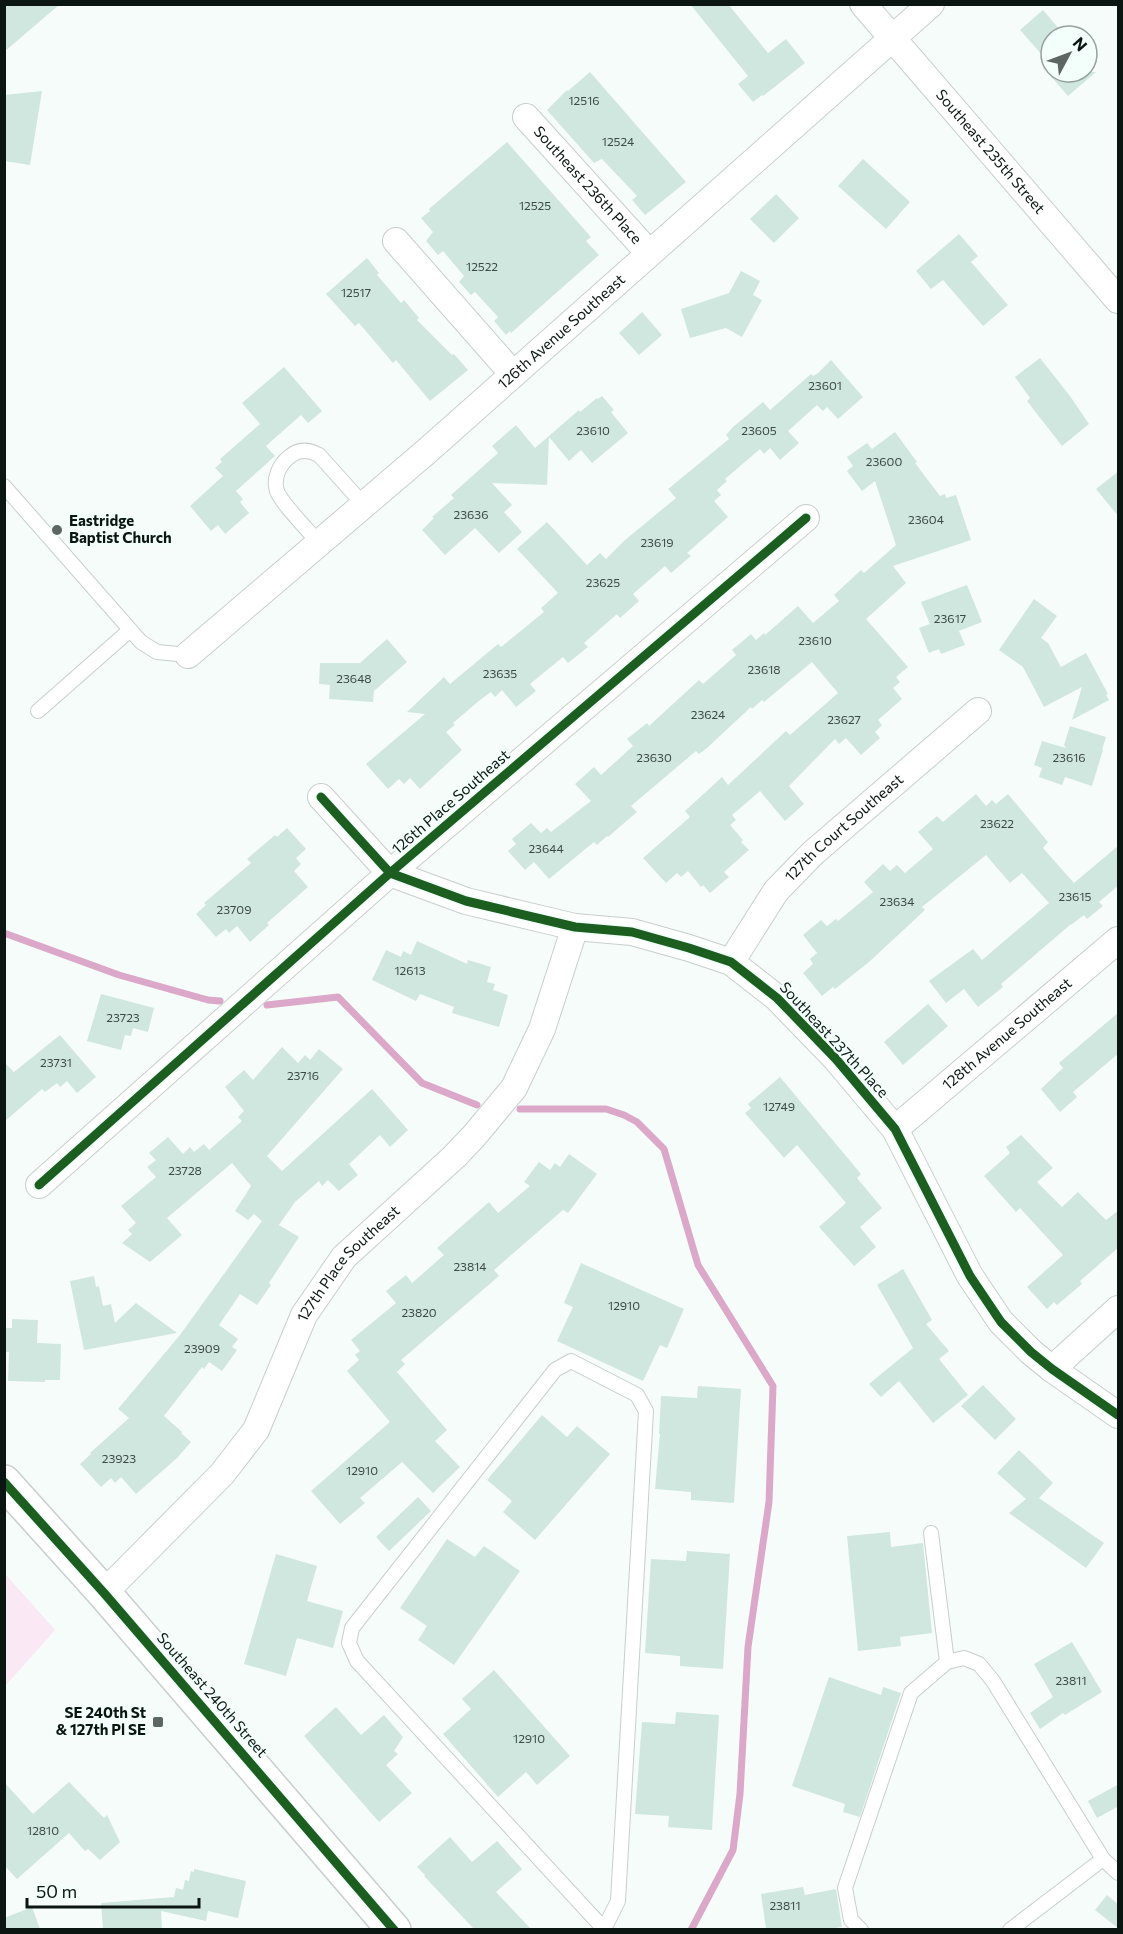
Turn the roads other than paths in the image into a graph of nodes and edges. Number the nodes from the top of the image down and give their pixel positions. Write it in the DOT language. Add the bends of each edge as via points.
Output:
graph roads {
  1 [pos="863,4"];
  2 [pos="931,4"];
  3 [pos="893,39"];
  4 [pos="526,117"];
  5 [pos="396,241"];
  6 [pos="649,253"];
  7 [pos="1119,300"];
  8 [pos="513,374"];
  9 [pos="4,486"];
  10 [pos="364,505"];
  11 [pos="806,518"];
  12 [pos="319,543"];
  13 [pos="130,630"];
  14 [pos="188,655"];
  15 [pos="38,711"];
  16 [pos="978,711"];
  17 [pos="321,797"];
  18 [pos="390,873"];
  19 [pos="575,927"];
  20 [pos="1119,940"];
  21 [pos="731,962"];
  22 [pos="895,1129"];
  23 [pos="39,1185"];
  24 [pos="1119,1309"];
  25 [pos="1052,1368"];
  26 [pos="1119,1414"];
  27 [pos="4,1482"];
  28 [pos="931,1533"];
  29 [pos="104,1593"];
  30 [pos="947,1662"];
  31 [pos="1103,1858"];
  32 [pos="1119,1873"];
  33 [pos="394,1929"];
  34 [pos="603,1929"];
  35 [pos="861,1929"];
  36 [pos="1010,1929"];
  1 -- 3 [label="street, Southeast 235th Street"];
  2 -- 3 [label="street, 126th Avenue Southeast"];
  3 -- 6 [label="street, 126th Avenue Southeast"];
  3 -- 7 [label="street, Southeast 235th Street"];
  4 -- 6 [label="street, Southeast 236th Place"];
  5 -- 8 [label="street"];
  6 -- 8 [label="street, 126th Avenue Southeast"];
  8 -- 10 [label="street, 126th Avenue Southeast"];
  9 -- 13 [label="lane"];
  10 -- 12 [label="street, 126th Avenue Southeast"];
  10 -- 12 [label="lane" via="319,455 297,452 286,459 277,472 277,492"];
  11 -- 18 [label="street, 126th Place Southeast"];
  12 -- 14 [label="street, 126th Avenue Southeast"];
  13 -- 14 [label="lane" via="157,652"];
  13 -- 15 [label="lane"];
  16 -- 21 [label="street, 127th Court Southeast" via="813,853 776,891"];
  17 -- 18 [label="street, Southeast 237th Place"];
  18 -- 19 [label="street, Southeast 237th Place" via="466,901"];
  18 -- 23 [label="street, 126th Place Southeast"];
  19 -- 21 [label="street, Southeast 237th Place" via="632,932"];
  19 -- 29 [label="street, 127th Place Southeast" via="542,1029 514,1088 454,1157 344,1257 304,1315 256,1430 222,1474"];
  20 -- 22 [label="street, 128th Avenue Southeast"];
  21 -- 22 [label="street, Southeast 237th Place" via="777,998 836,1059"];
  22 -- 25 [label="street, Southeast 237th Place" via="970,1276 1000,1322"];
  24 -- 25 [label="street"];
  25 -- 26 [label="street, Southeast 237th Place"];
  27 -- 29 [label="main road, Southeast 240th Street"];
  28 -- 30 [label="lane"];
  29 -- 33 [label="main road, Southeast 240th Street"];
  30 -- 31 [label="lane" via="964,1658 978,1664 993,1681"];
  30 -- 35 [label="lane" via="911,1693 845,1888 851,1920"];
  31 -- 32 [label="lane"];
  31 -- 36 [label="lane"];
  34 -- 34 [label="lane" via="618,1901 646,1411 637,1395 571,1361 555,1370 351,1628 350,1643 357,1660"];
}
